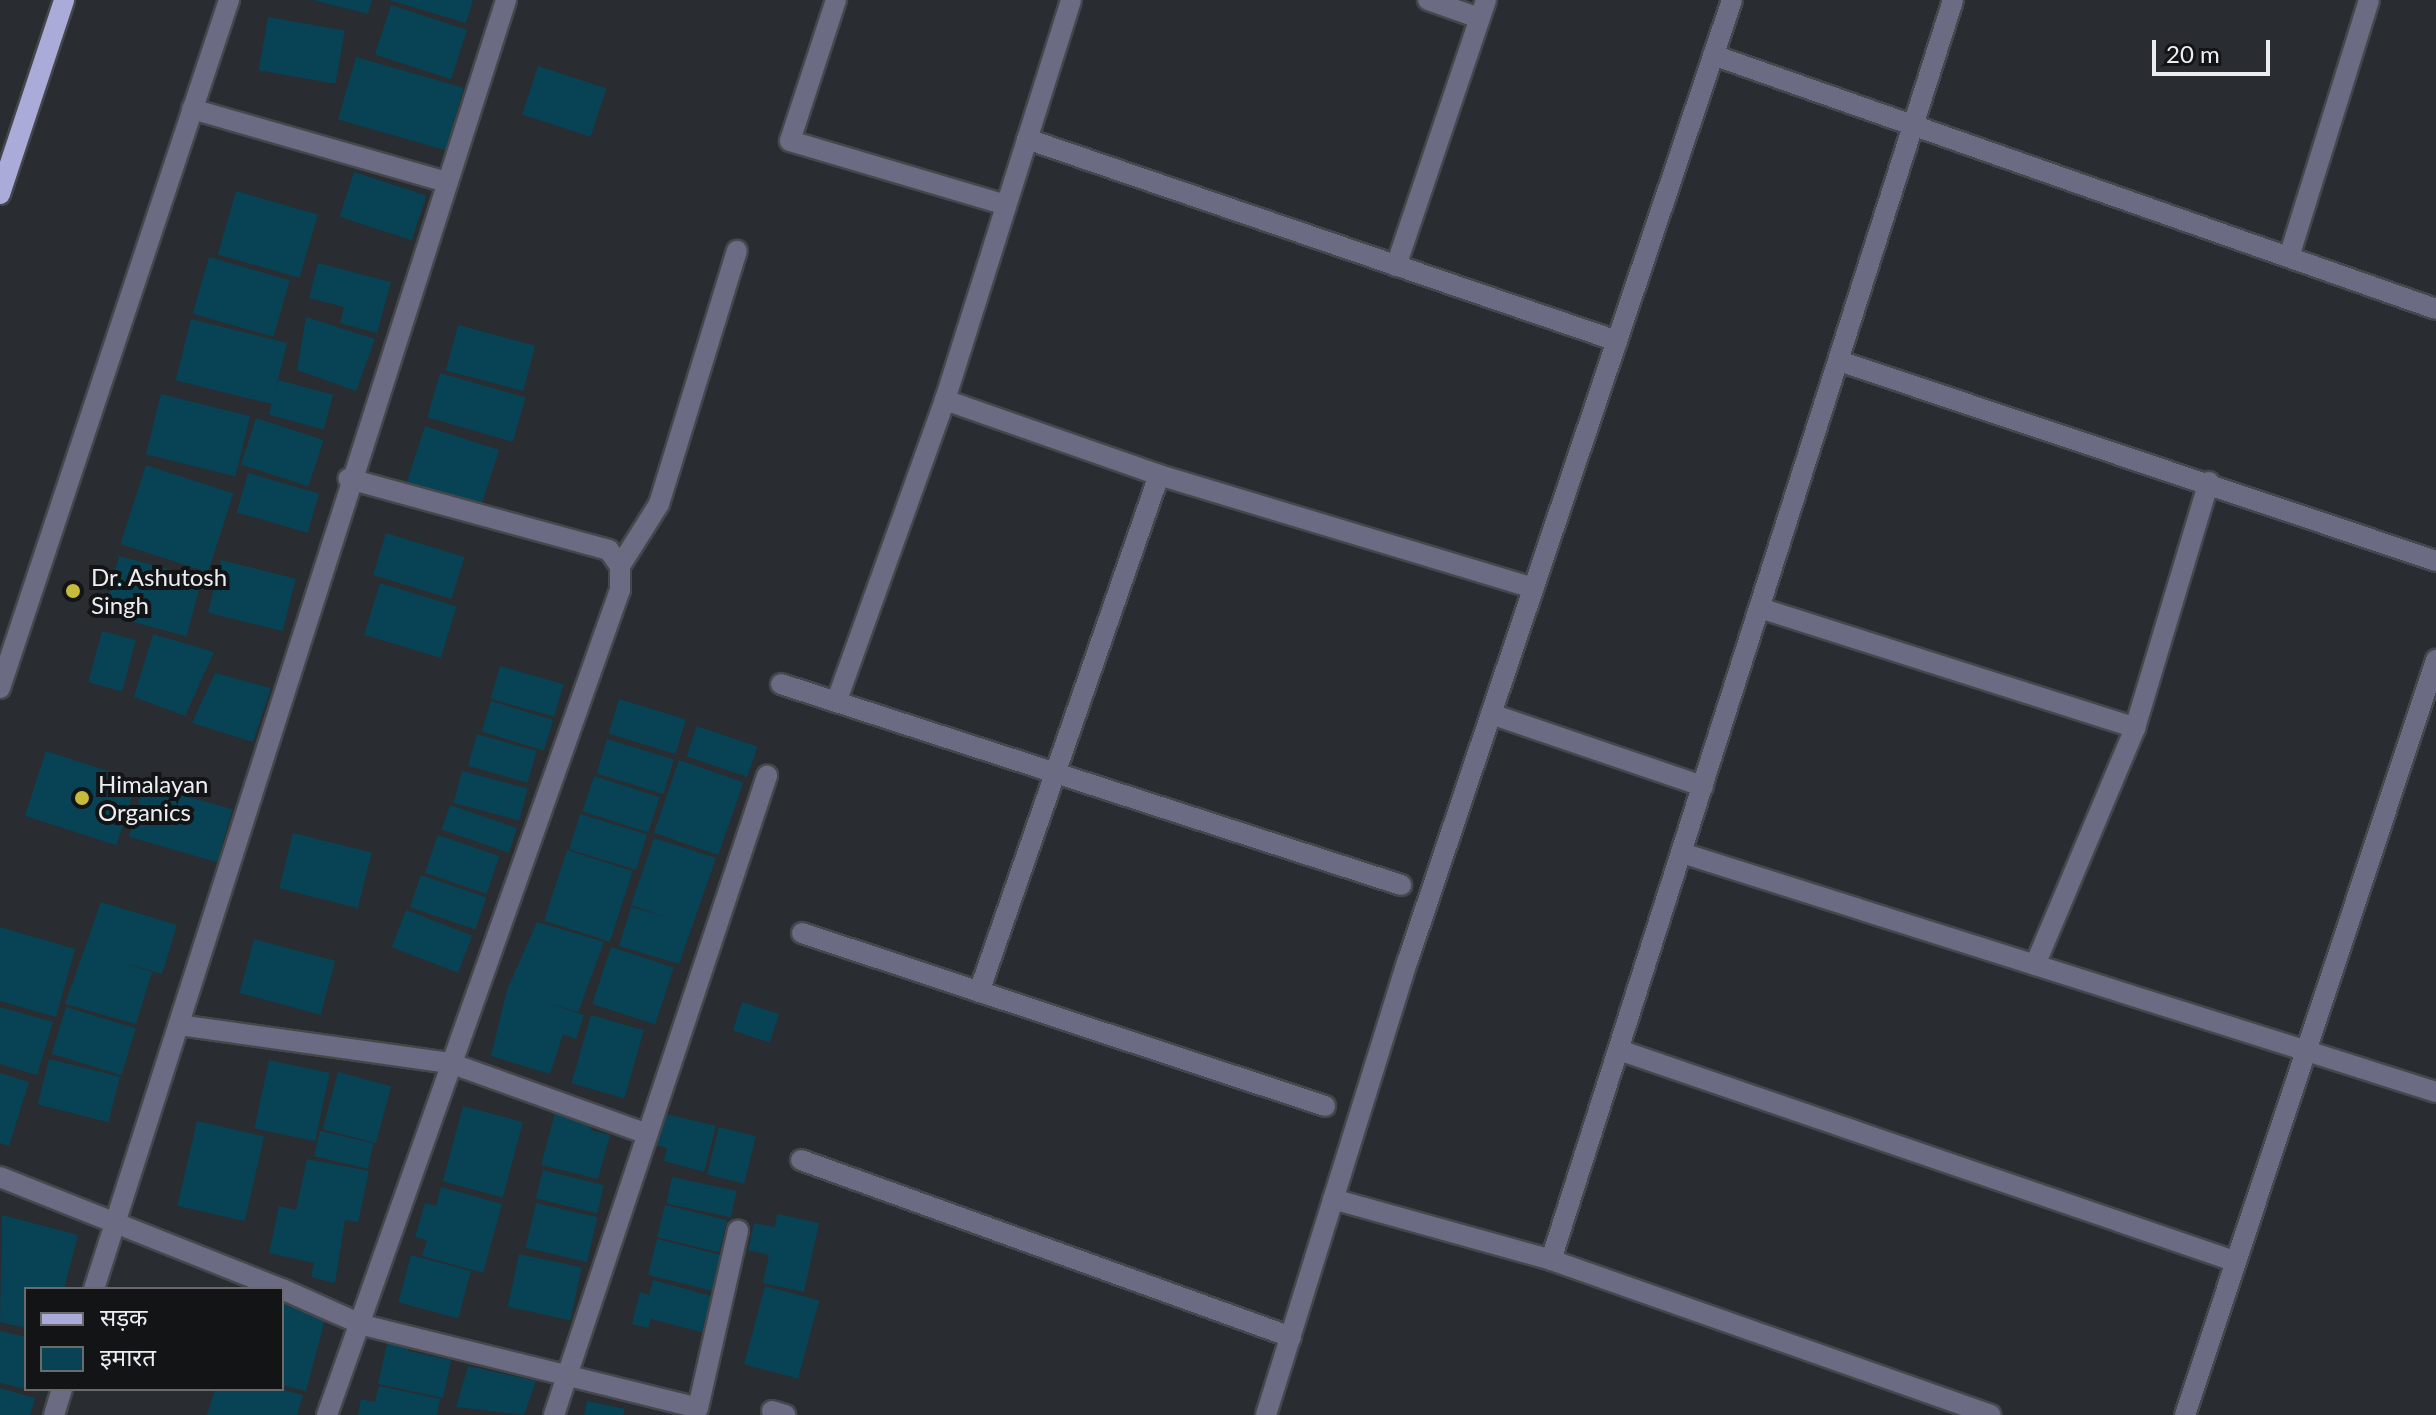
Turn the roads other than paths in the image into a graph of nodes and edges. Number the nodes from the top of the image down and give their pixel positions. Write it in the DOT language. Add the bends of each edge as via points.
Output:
graph roads {
  1 [pos="64,0"];
  2 [pos="229,0"];
  3 [pos="506,0"];
  4 [pos="836,0"];
  5 [pos="1071,0"];
  6 [pos="1428,0"];
  7 [pos="1732,0"];
  8 [pos="1953,0"];
  9 [pos="2369,0"];
  10 [pos="1482,9"];
  11 [pos="1713,55"];
  12 [pos="192,109"];
  13 [pos="1914,125"];
  14 [pos="1027,139"];
  15 [pos="447,182"];
  16 [pos="0,194"];
  17 [pos="1006,205"];
  18 [pos="737,251"];
  19 [pos="2289,257"];
  20 [pos="1396,266"];
  21 [pos="2436,309"];
  22 [pos="1617,341"];
  23 [pos="1839,361"];
  24 [pos="945,400"];
  25 [pos="1159,475"];
  26 [pos="349,479"];
  27 [pos="2209,482"];
  28 [pos="2436,561"];
  29 [pos="620,566"];
  30 [pos="1533,588"];
  31 [pos="1760,608"];
  32 [pos="2436,660"];
  33 [pos="781,684"];
  34 [pos="0,688"];
  35 [pos="837,700"];
  36 [pos="1491,714"];
  37 [pos="2135,728"];
  38 [pos="1055,772"];
  39 [pos="767,776"];
  40 [pos="1703,786"];
  41 [pos="1682,853"];
  42 [pos="1401,885"];
  43 [pos="802,933"];
  44 [pos="2035,965"];
  45 [pos="979,992"];
  46 [pos="179,1025"];
  47 [pos="2301,1049"];
  48 [pos="1619,1050"];
  49 [pos="450,1063"];
  50 [pos="2436,1092"];
  51 [pos="1325,1106"];
  52 [pos="644,1133"];
  53 [pos="801,1160"];
  54 [pos="0,1177"];
  55 [pos="1333,1199"];
  56 [pos="116,1218"];
  57 [pos="738,1230"];
  58 [pos="1551,1260"];
  59 [pos="2234,1261"];
  60 [pos="95,1287"];
  61 [pos="277,1287"];
  62 [pos="284,1290"];
  63 [pos="363,1325"];
  64 [pos="1291,1337"];
  65 [pos="565,1375"];
  66 [pos="61,1391"];
  67 [pos="54,1415"];
  68 [pos="327,1415"];
  69 [pos="554,1415"];
  70 [pos="1266,1415"];
  71 [pos="1990,1415"];
  72 [pos="2185,1415"];
  1 -- 16 [label="main road"];
  2 -- 12 [label="street"];
  3 -- 15 [label="street"];
  4 -- 17 [label="street" via="790,141"];
  5 -- 14 [label="street"];
  6 -- 10 [label="street"];
  7 -- 11 [label="street"];
  8 -- 13 [label="street"];
  9 -- 19 [label="street"];
  10 -- 20 [label="street"];
  11 -- 13 [label="street"];
  11 -- 22 [label="street"];
  12 -- 15 [label="street"];
  12 -- 34 [label="street"];
  13 -- 19 [label="street"];
  13 -- 23 [label="street"];
  14 -- 17 [label="street"];
  14 -- 20 [label="street"];
  15 -- 26 [label="street"];
  17 -- 24 [label="street"];
  18 -- 29 [label="street" via="659,504"];
  19 -- 21 [label="street"];
  20 -- 22 [label="street"];
  22 -- 30 [label="street"];
  23 -- 27 [label="street"];
  23 -- 31 [label="street"];
  24 -- 25 [label="street"];
  24 -- 35 [label="street"];
  25 -- 30 [label="street"];
  25 -- 38 [label="street"];
  26 -- 29 [label="street" via="609,550"];
  26 -- 46 [label="street"];
  27 -- 28 [label="street"];
  27 -- 37 [label="street"];
  29 -- 49 [label="street" via="620,590"];
  30 -- 36 [label="street"];
  31 -- 37 [label="street"];
  31 -- 40 [label="street"];
  32 -- 47 [label="street"];
  33 -- 35 [label="street"];
  35 -- 38 [label="street"];
  36 -- 40 [label="street"];
  36 -- 55 [label="street"];
  37 -- 44 [label="street"];
  38 -- 42 [label="street"];
  38 -- 45 [label="street"];
  39 -- 52 [label="street"];
  40 -- 41 [label="street"];
  41 -- 44 [label="street"];
  41 -- 48 [label="street"];
  43 -- 45 [label="street"];
  44 -- 47 [label="street"];
  45 -- 51 [label="street"];
  46 -- 49 [label="street"];
  46 -- 56 [label="street"];
  47 -- 50 [label="street"];
  47 -- 59 [label="street"];
  48 -- 58 [label="street"];
  48 -- 59 [label="street"];
  49 -- 52 [label="street"];
  49 -- 63 [label="street"];
  52 -- 65 [label="street"];
  53 -- 64 [label="street"];
  54 -- 56 [label="street"];
  55 -- 58 [label="street"];
  55 -- 64 [label="street"];
  56 -- 60 [label="street"];
  56 -- 61 [label="street"];
  57 -- 65 [label="street" via="698,1408"];
  58 -- 71 [label="street"];
  59 -- 72 [label="street"];
  62 -- 63 [label="street"];
  63 -- 65 [label="street"];
  63 -- 68 [label="street"];
  64 -- 70 [label="street"];
  65 -- 69 [label="street"];
  66 -- 67 [label="street"];
}
